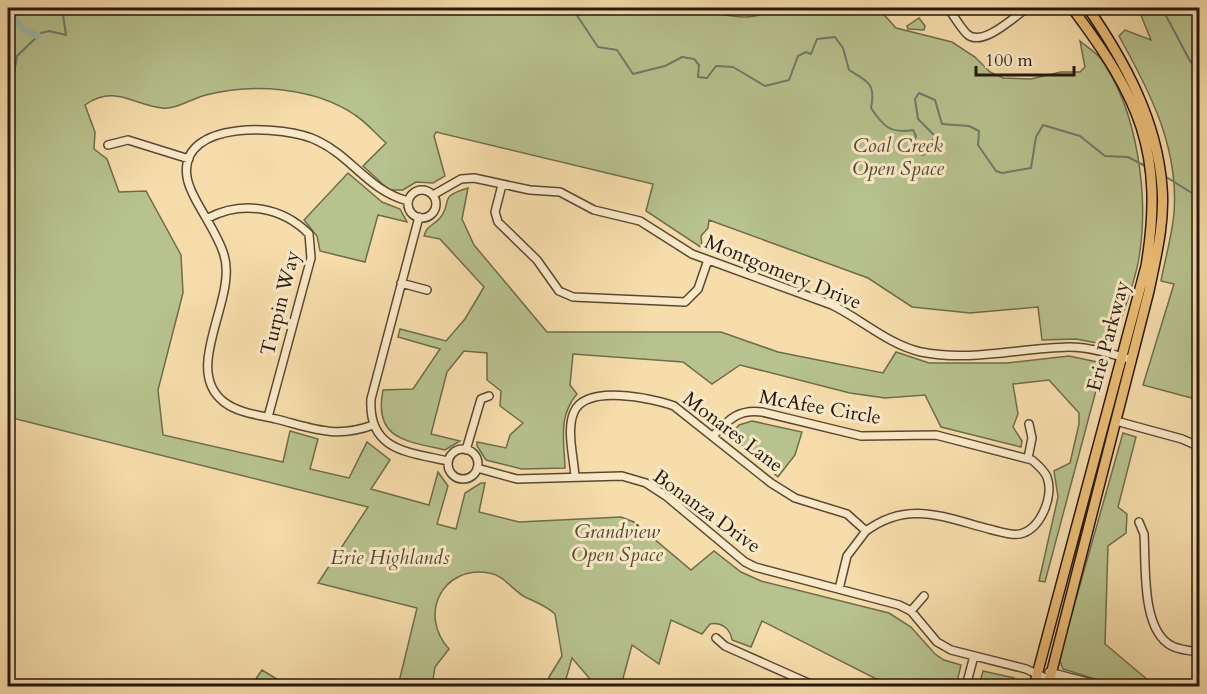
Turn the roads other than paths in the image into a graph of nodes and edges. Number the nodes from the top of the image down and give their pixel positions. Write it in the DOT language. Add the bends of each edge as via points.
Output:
graph roads {
  1 [pos="948,8"];
  2 [pos="1027,8"];
  3 [pos="1072,8"];
  4 [pos="1088,8"];
  5 [pos="108,145"];
  6 [pos="189,159"];
  7 [pos="502,185"];
  8 [pos="433,195"];
  9 [pos="408,201"];
  10 [pos="1157,211"];
  11 [pos="208,218"];
  12 [pos="419,218"];
  13 [pos="708,260"];
  14 [pos="400,285"];
  15 [pos="427,290"];
  16 [pos="1121,356"];
  17 [pos="1132,360"];
  18 [pos="489,396"];
  19 [pos="268,417"];
  20 [pos="1116,422"];
  21 [pos="1029,424"];
  22 [pos="373,425"];
  23 [pos="714,435"];
  24 [pos="1200,447"];
  25 [pos="466,450"];
  26 [pos="1028,458"];
  27 [pos="448,461"];
  28 [pos="477,468"];
  29 [pos="575,477"];
  30 [pos="1139,522"];
  31 [pos="866,531"];
  32 [pos="839,589"];
  33 [pos="924,596"];
  34 [pos="910,612"];
  35 [pos="716,638"];
  36 [pos="1200,652"];
  37 [pos="974,656"];
  38 [pos="1037,672"];
  39 [pos="1050,679"];
  40 [pos="814,686"];
  41 [pos="966,687"];
  42 [pos="1034,687"];
  43 [pos="1078,687"];
  44 [pos="1103,687"];
  1 -- 2 [label="street" via="968,35 976,39 992,33"];
  3 -- 10 [label="main road, Erie Parkway" via="1125,86 1149,157"];
  4 -- 10 [label="main road, Erie Parkway" via="1127,69 1152,135 1162,188"];
  5 -- 6 [label="street" via="128,140"];
  6 -- 9 [label="street" via="202,143 220,134 280,130 317,140 385,194"];
  6 -- 11 [label="street" via="187,177"];
  7 -- 8 [label="street, Montgomery Drive" via="461,179"];
  7 -- 13 [label="street, Montgomery Drive" via="560,192 594,210 640,221"];
  7 -- 13 [label="street" via="495,212 498,222 566,295 685,302 698,290"];
  8 -- 9 [label="street" via="416,190"];
  8 -- 12 [label="street" via="435,209"];
  9 -- 12 [label="street" via="411,213"];
  10 -- 16 [label="main road, Erie Parkway"];
  10 -- 17 [label="main road, Erie Parkway" via="1158,250"];
  11 -- 19 [label="street" via="227,268 225,293 207,363 210,384 229,405"];
  11 -- 19 [label="street, Turpin Way" via="225,211 262,208 283,214 309,234 311,258"];
  12 -- 14 [label="street"];
  13 -- 16 [label="street, Montgomery Drive" via="832,305 919,352 968,355 1069,347"];
  14 -- 15 [label="street"];
  14 -- 22 [label="street" via="371,399"];
  16 -- 17 [label="street, Montgomery Drive"];
  16 -- 38 [label="main road, Erie Parkway"];
  17 -- 20 [label="main road, Erie Parkway"];
  18 -- 25 [label="street" via="481,399"];
  19 -- 22 [label="street" via="336,434"];
  20 -- 24 [label="street"];
  20 -- 39 [label="main road, Erie Parkway"];
  21 -- 26 [label="street" via="1032,438"];
  22 -- 27 [label="street" via="393,447"];
  23 -- 26 [label="street, McAfee Circle" via="737,413 753,410 861,436 936,435"];
  23 -- 29 [label="street, Monares Lane" via="684,411 660,401 615,396 591,398 577,407 571,424"];
  23 -- 31 [label="street, Monares Lane" via="771,483 795,498 840,511"];
  25 -- 27 [label="street" via="457,450"];
  25 -- 28 [label="street" via="476,457"];
  26 -- 31 [label="street" via="1043,470 1049,486 1042,519 1028,531 1013,535 926,513 896,514"];
  27 -- 28 [label="street" via="450,471 458,478 472,476"];
  28 -- 29 [label="street, Bonanza Drive" via="518,479"];
  29 -- 32 [label="street, Bonanza Drive" via="622,476 646,483 745,562"];
  30 -- 36 [label="street" via="1144,534 1152,624 1173,647"];
  31 -- 32 [label="street" via="847,556"];
  32 -- 34 [label="street, Bonanza Drive" via="899,605"];
  33 -- 34 [label="street"];
  34 -- 37 [label="street, Bonanza Drive" via="937,642"];
  35 -- 40 [label="street" via="725,646"];
  37 -- 38 [label="street, Bonanza Drive"];
  37 -- 41 [label="street"];
  38 -- 39 [label="street, Bonanza Drive"];
  38 -- 42 [label="main road, Erie Parkway"];
  39 -- 43 [label="street"];
  39 -- 44 [label="street"];
}
